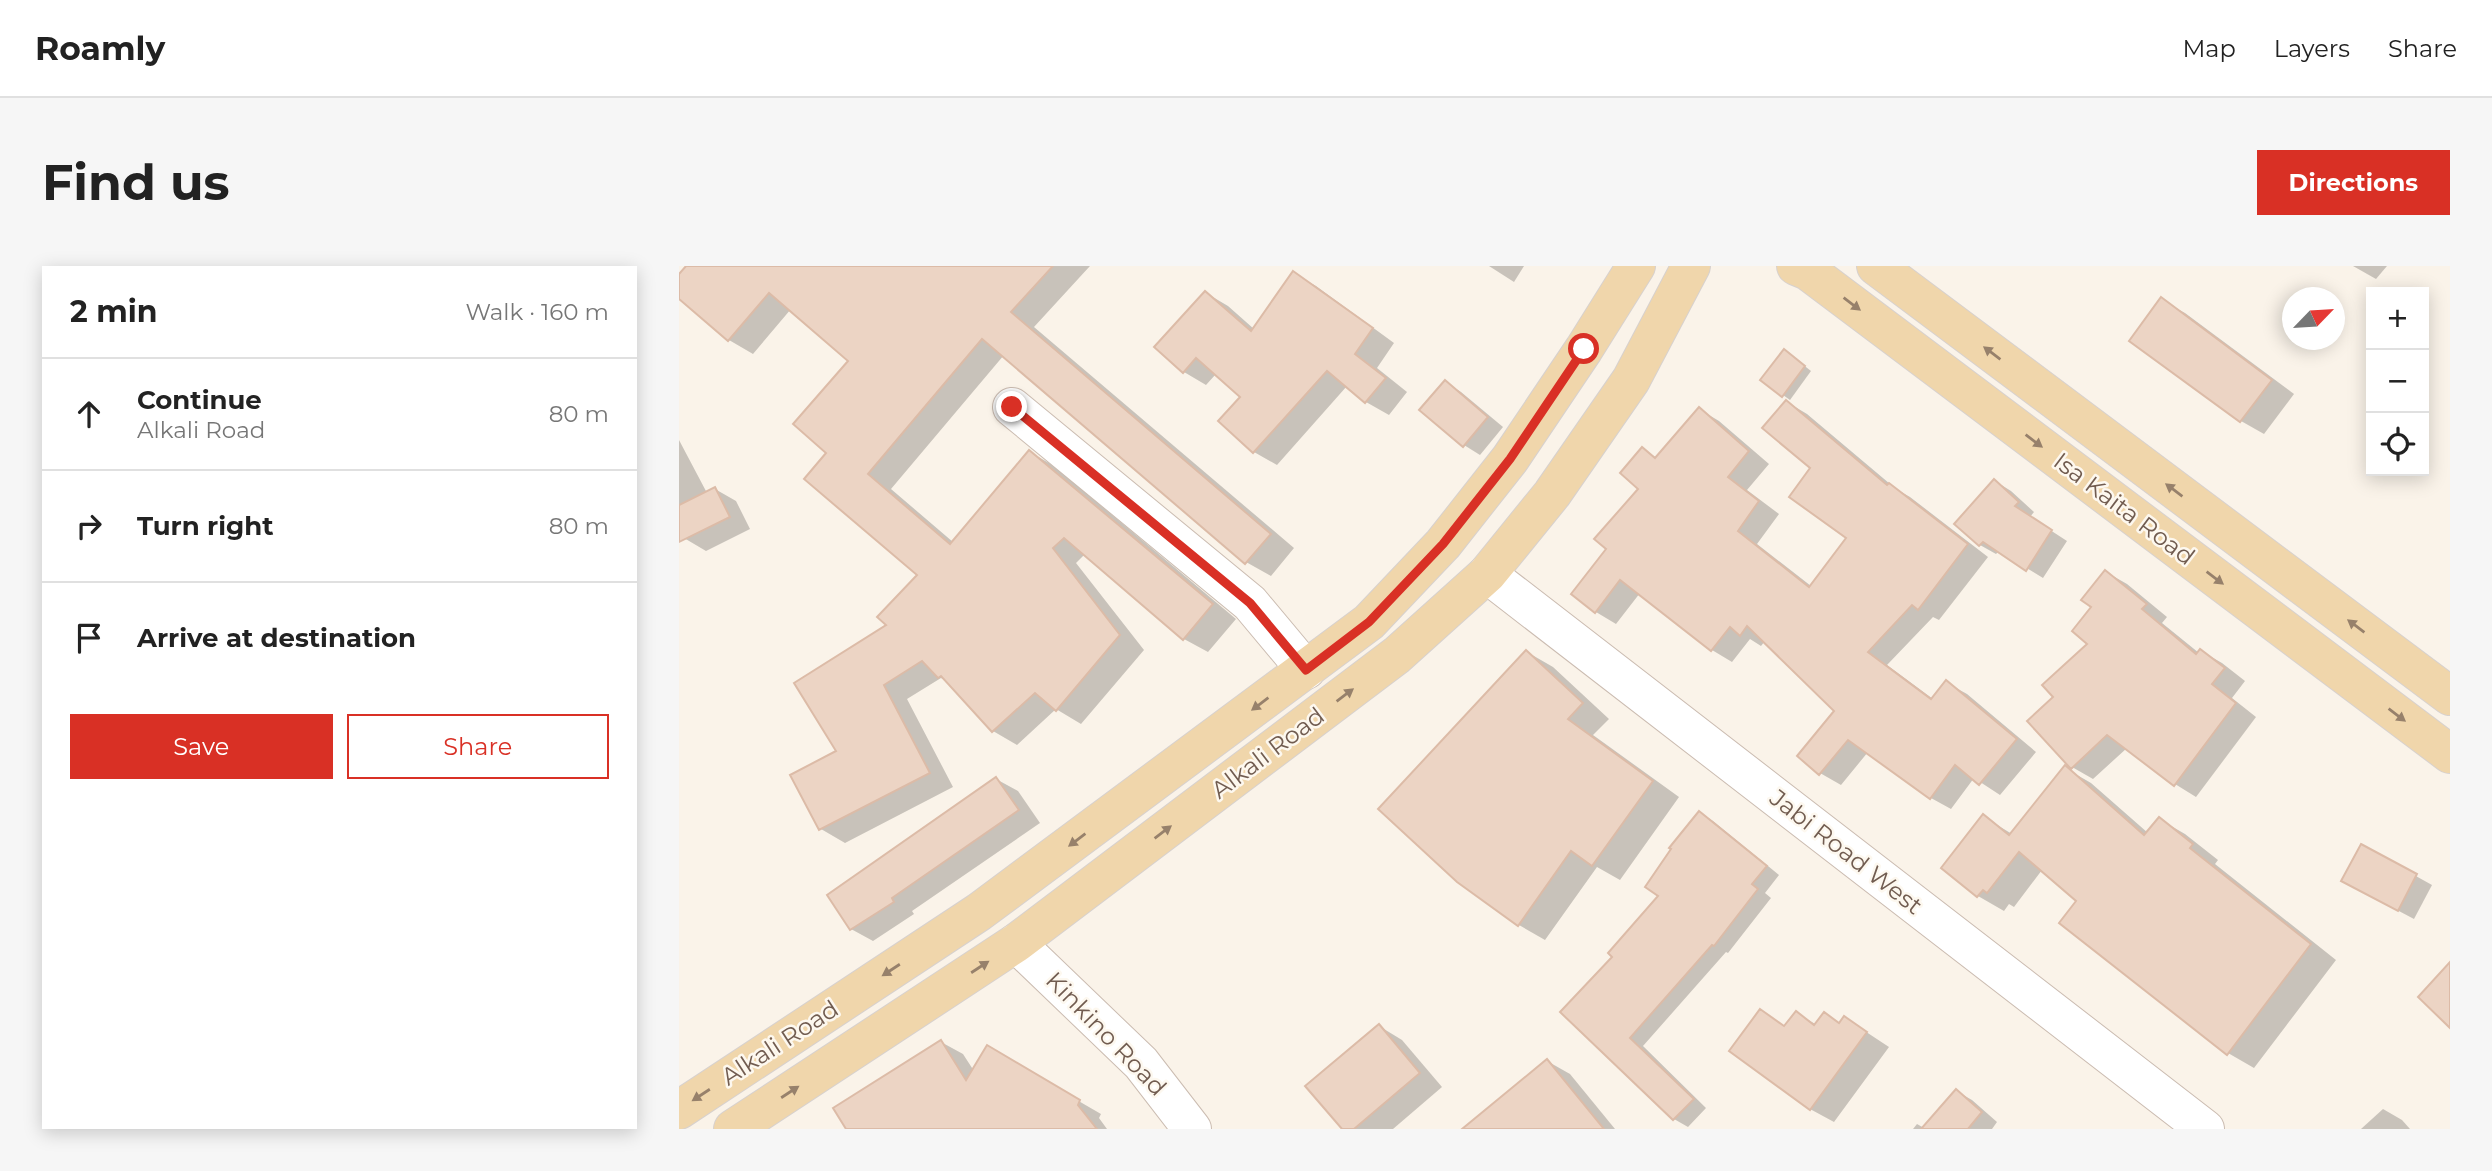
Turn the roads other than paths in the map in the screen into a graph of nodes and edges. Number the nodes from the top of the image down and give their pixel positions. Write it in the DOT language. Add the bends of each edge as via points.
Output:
graph roads {
  1 [pos="1636,266"];
  2 [pos="1691,266"];
  3 [pos="1796,266"];
  4 [pos="1876,266"];
  5 [pos="1012,407"];
  6 [pos="1487,574"];
  7 [pos="2304,587"];
  8 [pos="2280,626"];
  9 [pos="1306,670"];
  10 [pos="2450,696"];
  11 [pos="2450,754"];
  12 [pos="1016,943"];
  13 [pos="679,1110"];
  14 [pos="733,1129"];
  15 [pos="1192,1129"];
  16 [pos="2205,1129"];
  1 -- 9 [label="main road, Alkali Road" via="1510,459 1443,544 1369,622"];
  2 -- 6 [label="main road, Alkali Road" via="1631,380 1552,494"];
  3 -- 8 [label="main road, Isa Kaita Road, one-way"];
  7 -- 4 [label="main road, Isa Kaita Road, one-way"];
  5 -- 9 [label="street" via="1250,603"];
  12 -- 6 [label="main road, Alkali Road, one-way" via="1397,655"];
  6 -- 16 [label="street, Jabi Road West"];
  7 -- 8 [label="main road"];
  10 -- 7 [label="main road, Isa Kaita Road, one-way"];
  8 -- 11 [label="main road, Isa Kaita Road, one-way"];
  9 -- 13 [label="main road, Alkali Road, one-way" via="979,912"];
  14 -- 12 [label="main road, Alkali Road, one-way"];
  12 -- 15 [label="street, Kinkino Road" via="1141,1063"];
}
